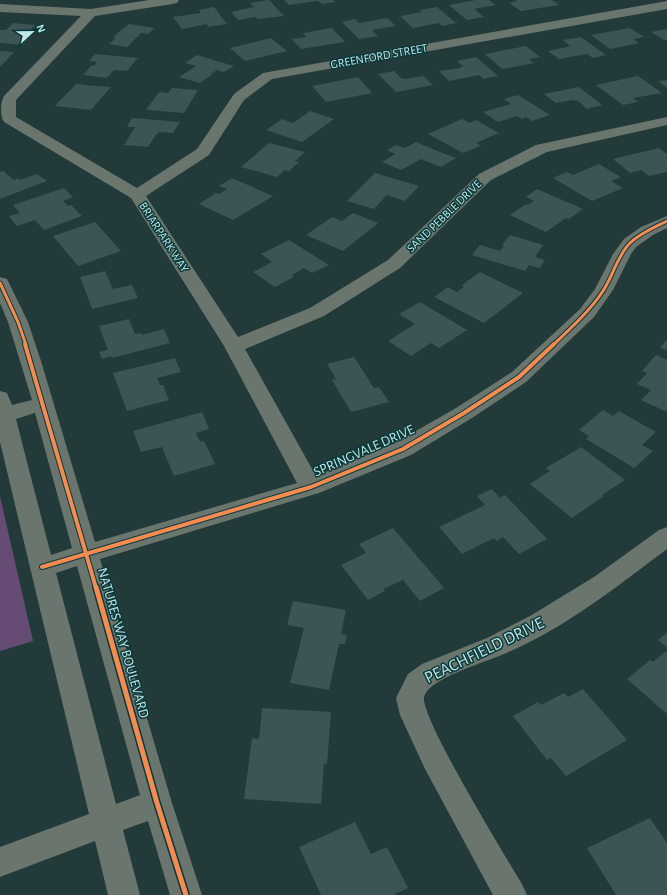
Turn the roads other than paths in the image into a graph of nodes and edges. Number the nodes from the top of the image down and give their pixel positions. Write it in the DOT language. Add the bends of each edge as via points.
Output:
graph roads {
  1 [pos="173,0"];
  2 [pos="667,4"];
  3 [pos="0,8"];
  4 [pos="91,13"];
  5 [pos="667,121"];
  6 [pos="137,195"];
  7 [pos="667,221"];
  8 [pos="0,283"];
  9 [pos="234,346"];
  10 [pos="43,404"];
  11 [pos="1,409"];
  12 [pos="312,487"];
  13 [pos="667,536"];
  14 [pos="86,554"];
  15 [pos="42,567"];
  16 [pos="157,803"];
  17 [pos="105,822"];
  18 [pos="0,862"];
  19 [pos="124,895"];
  20 [pos="186,895"];
  21 [pos="511,895"];
  1 -- 4 [label="street"];
  2 -- 6 [label="street, GREENFORD STREET" via="268,76 239,97 203,152"];
  3 -- 4 [label="street"];
  4 -- 6 [label="street, BRIARPARK WAY" via="9,99 9,119"];
  5 -- 9 [label="street, SAND PEBBLE DRIVE" via="542,148 485,177 394,264 317,312"];
  6 -- 9 [label="street, BRIARPARK WAY"];
  7 -- 12 [label="street, SPRINGVALE DRIVE" via="630,243 604,290 587,314 519,377 403,450"];
  8 -- 10 [label="street, NATURES WAY BOULEVARD" via="18,322"];
  9 -- 12 [label="street, BRIARPARK WAY"];
  10 -- 11 [label="street"];
  10 -- 14 [label="street, NATURES WAY BOULEVARD"];
  11 -- 15 [label="street"];
  12 -- 14 [label="street, SPRINGVALE DRIVE"];
  13 -- 21 [label="street, PEACHFIELD DRIVE" via="603,584 539,624 496,646 431,672 418,682 410,698 414,714 435,760"];
  14 -- 15 [label="street, SPRINGVALE DRIVE"];
  14 -- 16 [label="street, NATURES WAY BOULEVARD"];
  15 -- 17 [label="street"];
  16 -- 17 [label="street"];
  16 -- 20 [label="street, NATURES WAY BOULEVARD"];
  17 -- 18 [label="street"];
  17 -- 19 [label="street"];
}
